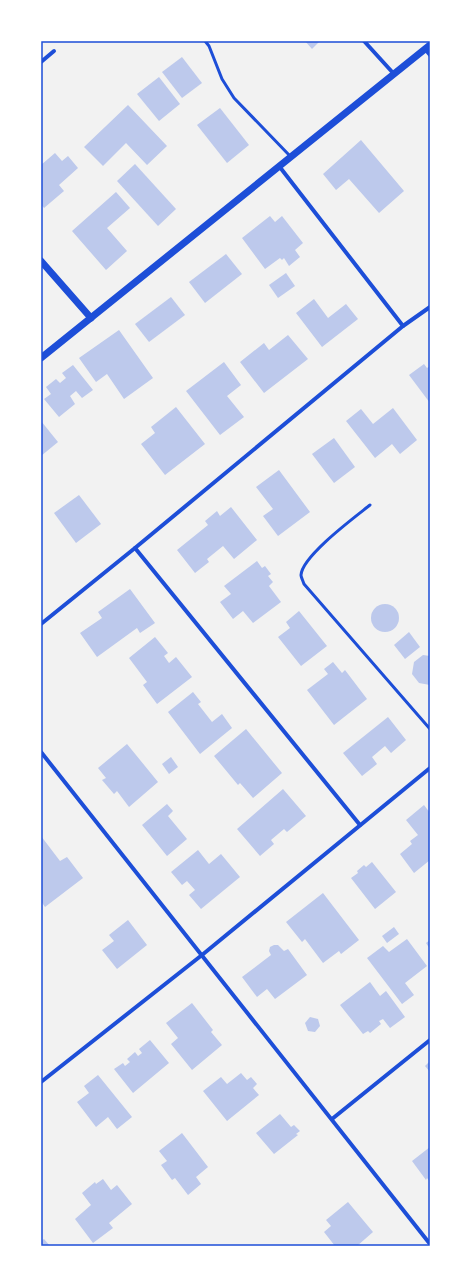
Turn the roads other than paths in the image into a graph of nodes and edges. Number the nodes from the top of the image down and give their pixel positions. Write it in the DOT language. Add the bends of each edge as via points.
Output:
graph roads {
  1 [pos="205,41"];
  2 [pos="364,41"];
  3 [pos="54,50"];
  4 [pos="428,50"];
  5 [pos="41,62"];
  6 [pos="394,74"];
  7 [pos="291,157"];
  8 [pos="279,166"];
  9 [pos="41,261"];
  10 [pos="430,307"];
  11 [pos="91,318"];
  12 [pos="403,326"];
  13 [pos="41,358"];
  14 [pos="370,504"];
  15 [pos="135,548"];
  16 [pos="41,624"];
  17 [pos="430,730"];
  18 [pos="41,752"];
  19 [pos="430,768"];
  20 [pos="360,825"];
  21 [pos="202,955"];
  22 [pos="430,1040"];
  23 [pos="41,1082"];
  24 [pos="332,1119"];
  25 [pos="430,1244"];
  1 -- 7 [label="lane" via="225,85 234,98"];
  2 -- 6 [label="street"];
  3 -- 5 [label="street"];
  4 -- 6 [label="street"];
  6 -- 7 [label="street"];
  7 -- 8 [label="street"];
  8 -- 11 [label="street"];
  8 -- 12 [label="street"];
  9 -- 11 [label="street"];
  10 -- 12 [label="street"];
  11 -- 13 [label="street"];
  12 -- 15 [label="street"];
  14 -- 17 [label="lane" via="312,553 301,575 304,584"];
  15 -- 16 [label="street"];
  15 -- 20 [label="street"];
  18 -- 21 [label="street"];
  19 -- 20 [label="street"];
  20 -- 21 [label="street"];
  21 -- 23 [label="street"];
  21 -- 24 [label="street"];
  22 -- 24 [label="street"];
  24 -- 25 [label="street"];
}
